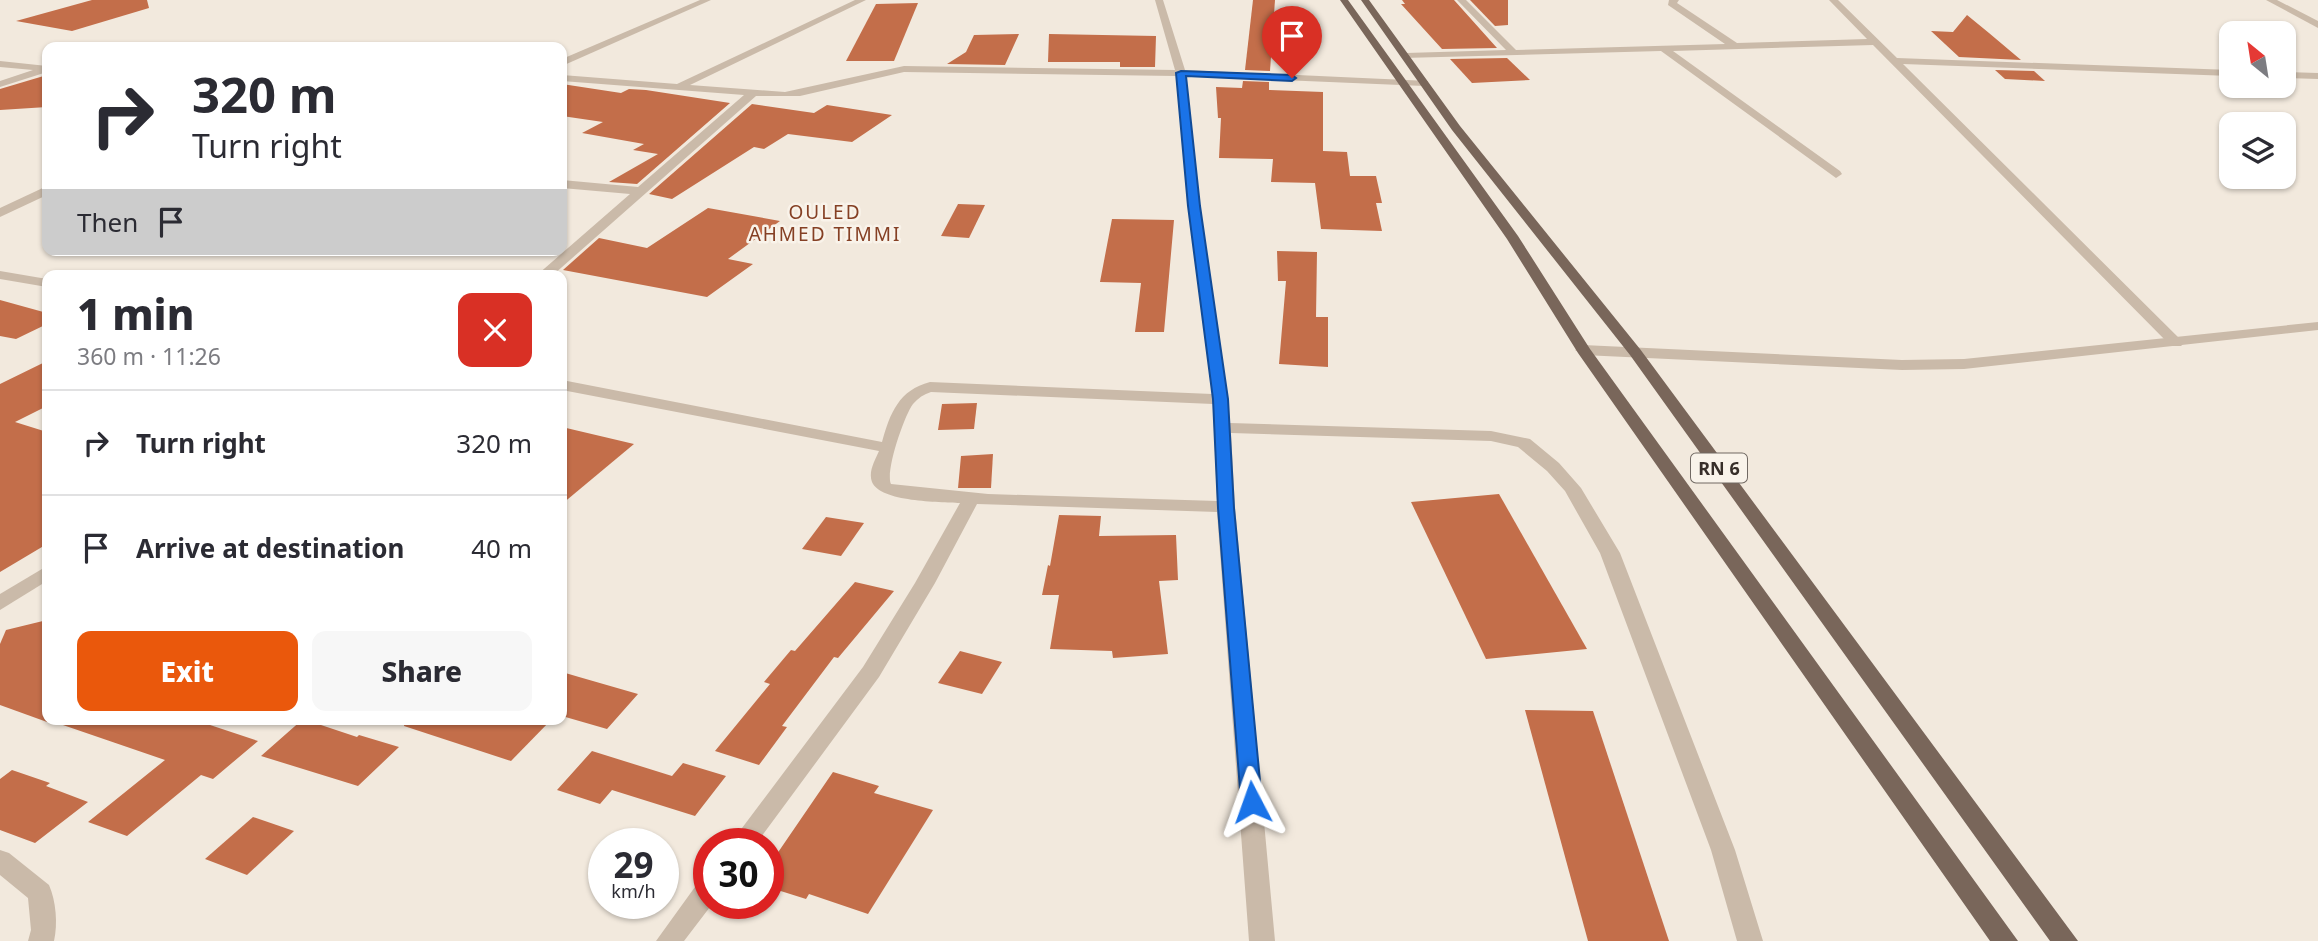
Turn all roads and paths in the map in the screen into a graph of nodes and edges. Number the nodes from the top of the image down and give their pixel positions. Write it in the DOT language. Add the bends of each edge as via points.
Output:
graph roads {
  1 [pos="706,0"];
  2 [pos="862,0"];
  3 [pos="1159,0"];
  4 [pos="1344,0"];
  5 [pos="1365,0"];
  6 [pos="1461,0"];
  7 [pos="1675,0"];
  8 [pos="1833,0"];
  9 [pos="2270,0"];
  10 [pos="2318,25"];
  11 [pos="1876,42"];
  12 [pos="1735,46"];
  13 [pos="1663,48"];
  14 [pos="1514,53"];
  15 [pos="1406,56"];
  16 [pos="567,61"];
  17 [pos="1897,61"];
  18 [pos="0,64"];
  19 [pos="42,68"];
  20 [pos="42,71"];
  21 [pos="1181,73"];
  22 [pos="2219,73"];
  23 [pos="2296,75"];
  24 [pos="2318,76"];
  25 [pos="567,78"];
  26 [pos="1402,83"];
  27 [pos="1424,83"];
  28 [pos="0,84"];
  29 [pos="678,86"];
  30 [pos="753,93"];
  31 [pos="1836,174"];
  32 [pos="567,184"];
  33 [pos="642,191"];
  34 [pos="42,192"];
  35 [pos="0,213"];
  36 [pos="567,255"];
  37 [pos="566,256"];
  38 [pos="550,270"];
  39 [pos="0,275"];
  40 [pos="42,282"];
  41 [pos="2318,326"];
  42 [pos="2176,343"];
  43 [pos="1583,350"];
  44 [pos="1634,352"];
  45 [pos="567,386"];
  46 [pos="1221,399"];
  47 [pos="1222,428"];
  48 [pos="889,448"];
  49 [pos="971,499"];
  50 [pos="1226,508"];
  51 [pos="42,575"];
  52 [pos="0,603"];
  53 [pos="754,828"];
  54 [pos="0,860"];
  55 [pos="693,909"];
  56 [pos="41,941"];
  57 [pos="669,941"];
  58 [pos="1262,941"];
  59 [pos="1750,941"];
  60 [pos="2006,941"];
  61 [pos="2065,941"];
  1 -- 16 [label="street"];
  2 -- 29 [label="street"];
  3 -- 21 [label="street"];
  4 -- 26 [label="main road, RN 6"];
  5 -- 15 [label="main road, RN 6"];
  6 -- 14 [label="street"];
  7 -- 12 [label="street" via="1671,3"];
  8 -- 11 [label="street"];
  9 -- 10 [label="street"];
  11 -- 12 [label="street"];
  11 -- 17 [label="street"];
  12 -- 13 [label="street"];
  13 -- 14 [label="street"];
  13 -- 31 [label="street"];
  14 -- 15 [label="street"];
  15 -- 27 [label="main road, RN 6"];
  17 -- 22 [label="street"];
  17 -- 42 [label="street"];
  18 -- 19 [label="street"];
  20 -- 28 [label="street"];
  21 -- 26 [label="street"];
  21 -- 30 [label="street" via="904,69 798,94"];
  21 -- 46 [label="street"];
  23 -- 24 [label="street"];
  25 -- 29 [label="street"];
  26 -- 27 [label="street"];
  26 -- 43 [label="main road, RN 6" via="1513,239"];
  27 -- 44 [label="main road, RN 6"];
  29 -- 30 [label="street"];
  30 -- 33 [label="street"];
  32 -- 33 [label="street"];
  33 -- 36 [label="street"];
  34 -- 35 [label="street"];
  37 -- 38 [label="street"];
  39 -- 40 [label="street"];
  41 -- 42 [label="street"];
  42 -- 44 [label="street" via="1915,365"];
  43 -- 44 [label="street"];
  43 -- 60 [label="main road, RN 6"];
  44 -- 61 [label="main road, RN 6"];
  45 -- 48 [label="street"];
  46 -- 47 [label="street"];
  46 -- 48 [label="street" via="930,387 914,392 903,405"];
  47 -- 50 [label="street"];
  47 -- 59 [label="street" via="1491,436 1524,443 1553,467 1572,488 1610,553 1723,850"];
  48 -- 49 [label="street" via="878,475 886,490"];
  49 -- 50 [label="street"];
  49 -- 53 [label="street" via="871,672"];
  50 -- 58 [label="street"];
  51 -- 52 [label="street"];
  54 -- 56 [label="street" via="40,893"];
  55 -- 57 [label="street"];
}
